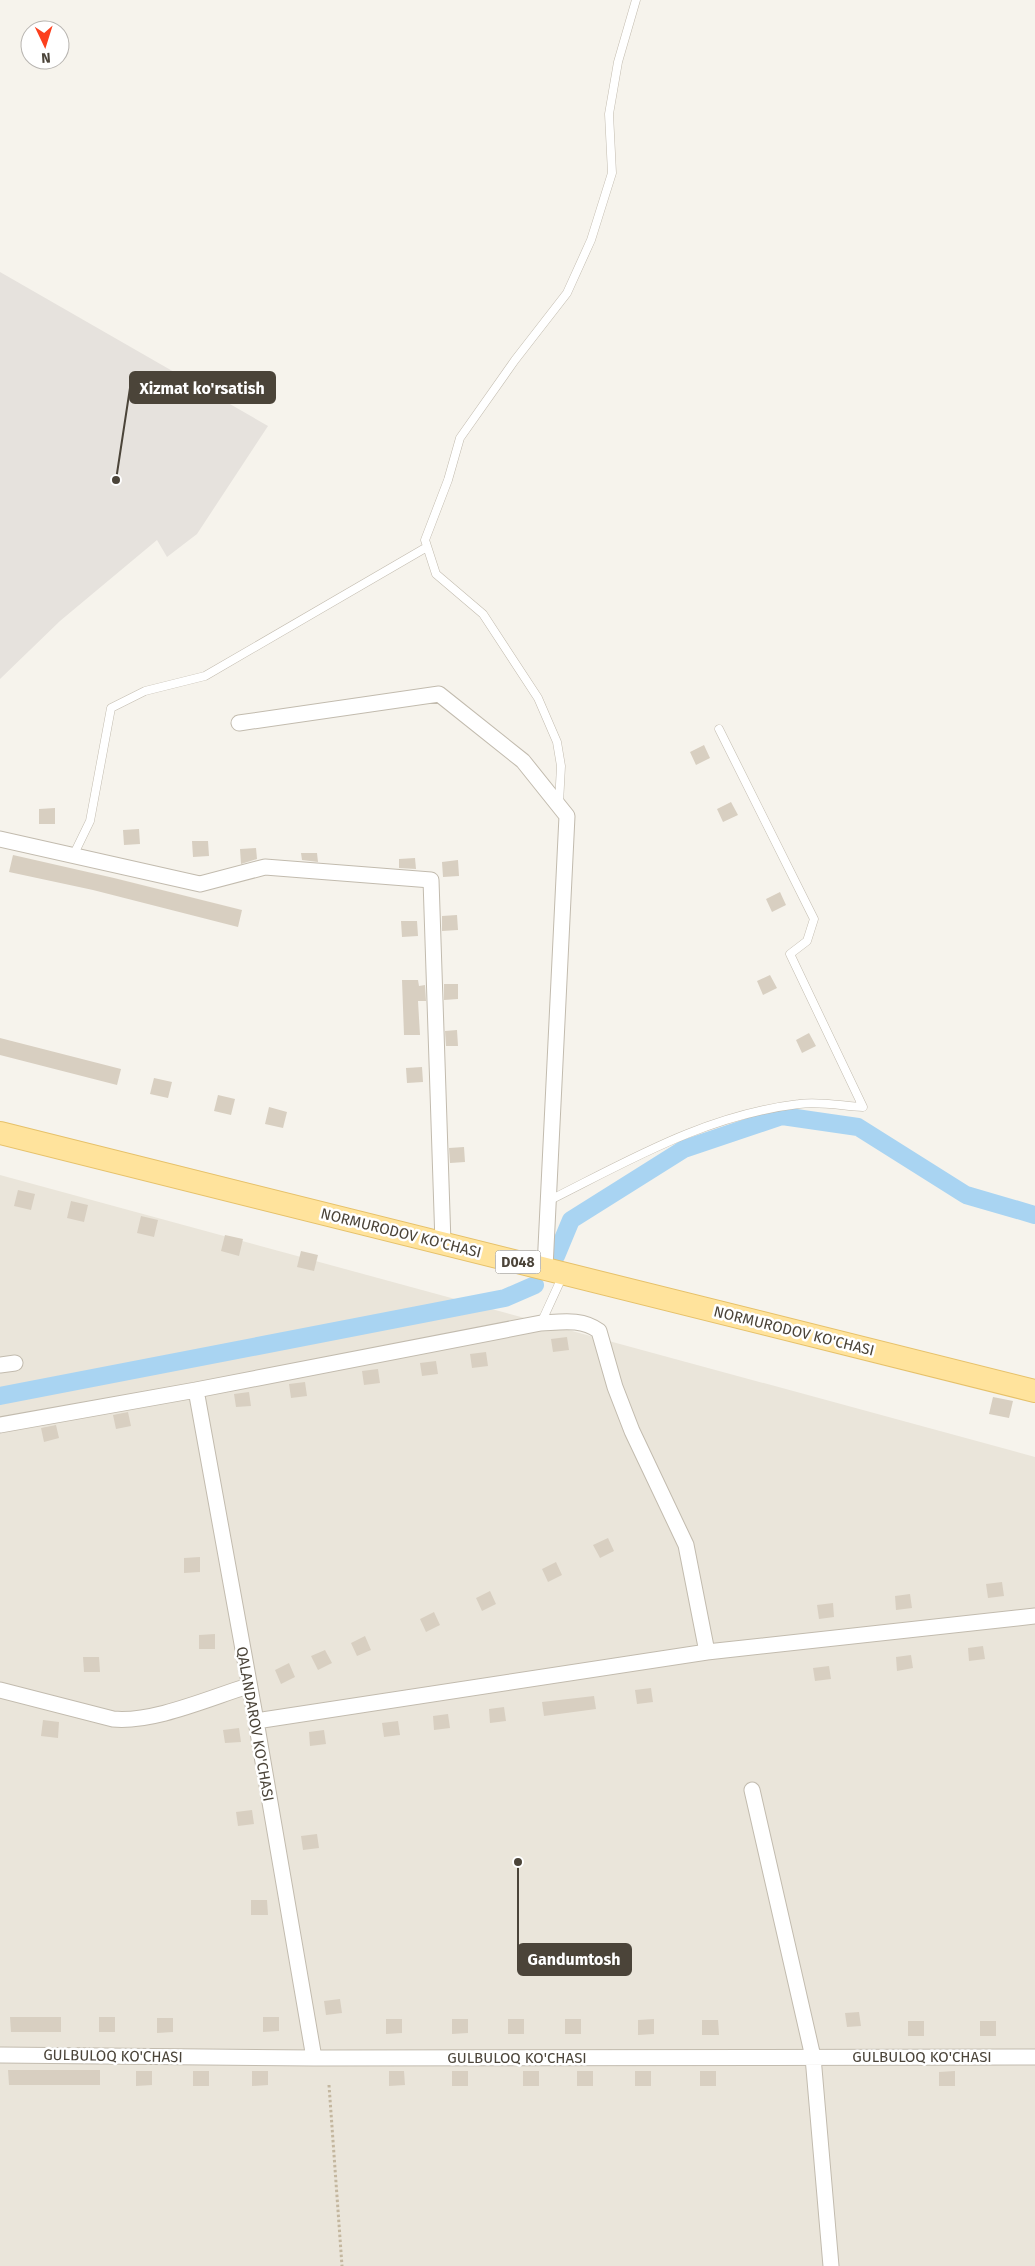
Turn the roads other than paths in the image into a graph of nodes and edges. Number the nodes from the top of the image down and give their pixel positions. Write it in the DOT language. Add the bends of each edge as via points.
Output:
graph roads {
  1 [pos="636,0"];
  2 [pos="427,547"];
  3 [pos="239,723"];
  4 [pos="719,729"];
  5 [pos="559,806"];
  6 [pos="0,839"];
  7 [pos="73,856"];
  8 [pos="0,1133"];
  9 [pos="548,1201"];
  10 [pos="442,1243"];
  11 [pos="554,1271"];
  12 [pos="541,1323"];
  13 [pos="196,1390"];
  14 [pos="1035,1391"];
  15 [pos="0,1425"];
  16 [pos="1035,1616"];
  17 [pos="707,1652"];
  18 [pos="248,1686"];
  19 [pos="0,1690"];
  20 [pos="256,1721"];
  21 [pos="752,1790"];
  22 [pos="0,2055"];
  23 [pos="1035,2057"];
  24 [pos="314,2058"];
  25 [pos="813,2058"];
  26 [pos="831,2266"];
  1 -- 2 [label="lane" via="618,62 609,114 612,174 591,240 567,293 460,438 425,540"];
  2 -- 5 [label="lane" via="436,574 483,614 538,698 557,742 561,766"];
  2 -- 7 [label="lane" via="205,676 145,691 111,708 90,821"];
  3 -- 5 [label="street" via="439,694 524,761"];
  4 -- 9 [label="lane" via="814,919 807,940 790,954 863,1108 800,1104 734,1117 683,1134"];
  5 -- 9 [label="street" via="567,816"];
  6 -- 7 [label="street"];
  7 -- 10 [label="street" via="200,884 266,867 432,880"];
  8 -- 10 [label="main road, NORMURODOV KO'CHASI / D048"];
  9 -- 11 [label="street"];
  10 -- 11 [label="main road, NORMURODOV KO'CHASI / D048"];
  11 -- 12 [label="lane"];
  11 -- 14 [label="main road, NORMURODOV KO'CHASI / D048"];
  12 -- 13 [label="street"];
  12 -- 17 [label="street" via="574,1321 599,1330 632,1431 686,1545"];
  13 -- 15 [label="street"];
  13 -- 18 [label="street, QALANDAROV KO'CHASI"];
  16 -- 17 [label="street"];
  17 -- 20 [label="street"];
  18 -- 19 [label="street" via="128,1721"];
  18 -- 20 [label="street, QALANDAROV KO'CHASI"];
  20 -- 24 [label="street, QALANDAROV KO'CHASI"];
  21 -- 25 [label="street"];
  22 -- 24 [label="street, GULBULOQ KO'CHASI"];
  23 -- 25 [label="street, GULBULOQ KO'CHASI"];
  24 -- 25 [label="street, GULBULOQ KO'CHASI"];
  25 -- 26 [label="street"];
}
